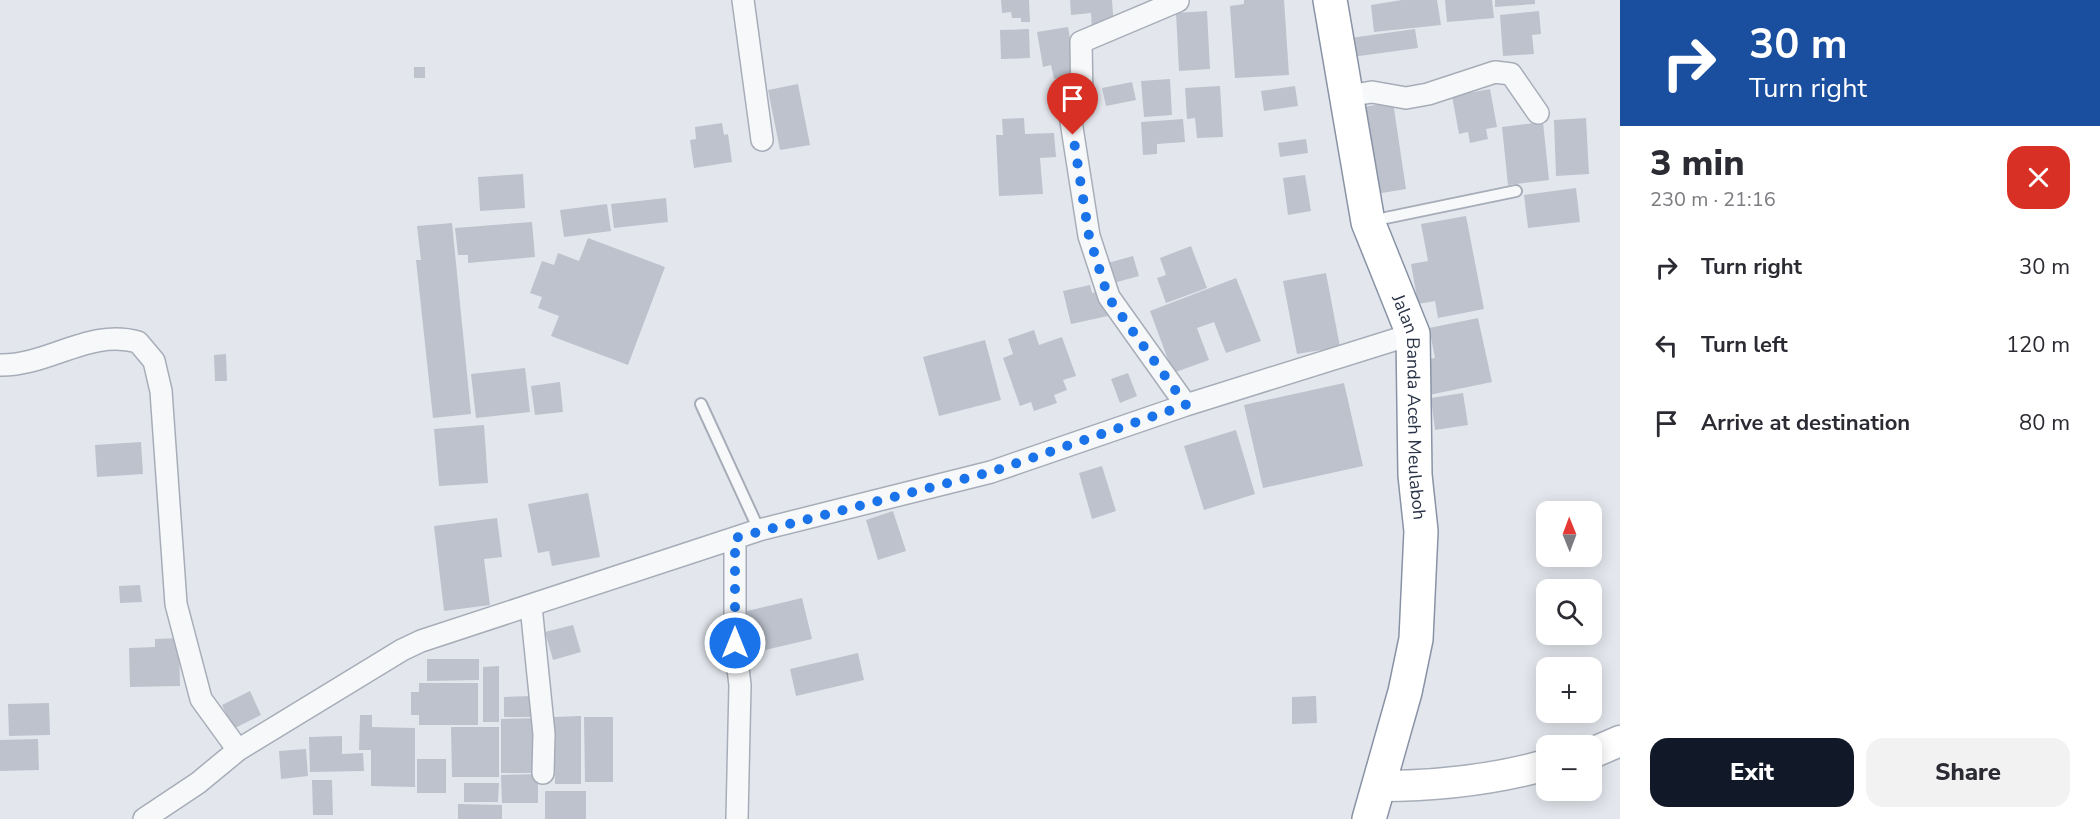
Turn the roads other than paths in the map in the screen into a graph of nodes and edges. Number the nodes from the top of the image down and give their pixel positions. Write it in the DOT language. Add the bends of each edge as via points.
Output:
graph roads {
  1 [pos="743,0"];
  2 [pos="1330,0"];
  3 [pos="1178,1"];
  4 [pos="1347,96"];
  5 [pos="1538,113"];
  6 [pos="762,140"];
  7 [pos="1516,191"];
  8 [pos="1368,222"];
  9 [pos="1413,334"];
  10 [pos="0,365"];
  11 [pos="700,404"];
  12 [pos="1186,405"];
  13 [pos="759,530"];
  14 [pos="735,538"];
  15 [pos="531,606"];
  16 [pos="1620,741"];
  17 [pos="1602,749"];
  18 [pos="238,750"];
  19 [pos="1536,768"];
  20 [pos="543,773"];
  21 [pos="1380,786"];
  22 [pos="144,819"];
  23 [pos="737,819"];
  24 [pos="1370,819"];
  1 -- 6 [label="street"];
  2 -- 4 [label="highway, Jalan Banda Aceh Meulaboh"];
  3 -- 12 [label="street" via="1081,42 1082,102 1070,115 1089,236 1108,297"];
  4 -- 5 [label="street" via="1372,92 1406,98 1495,72 1511,74"];
  4 -- 8 [label="highway, Jalan Banda Aceh Meulaboh"];
  7 -- 8 [label="lane"];
  8 -- 9 [label="highway, Jalan Banda Aceh Meulaboh"];
  9 -- 12 [label="street"];
  9 -- 21 [label="highway, Jalan Banda Aceh Meulaboh" via="1415,475 1421,531 1416,639"];
  10 -- 18 [label="street" via="38,360 97,341 131,340 145,347 159,375 176,604 201,699"];
  11 -- 13 [label="lane"];
  12 -- 13 [label="street" via="991,472"];
  13 -- 14 [label="street"];
  14 -- 15 [label="street"];
  14 -- 23 [label="street" via="735,643 740,686"];
  15 -- 18 [label="street" via="402,650"];
  15 -- 20 [label="street" via="544,734"];
  16 -- 17 [label="street"];
  18 -- 22 [label="street"];
  19 -- 21 [label="street" via="1429,786"];
  21 -- 24 [label="highway, Jalan Banda Aceh Meulaboh"];
}
